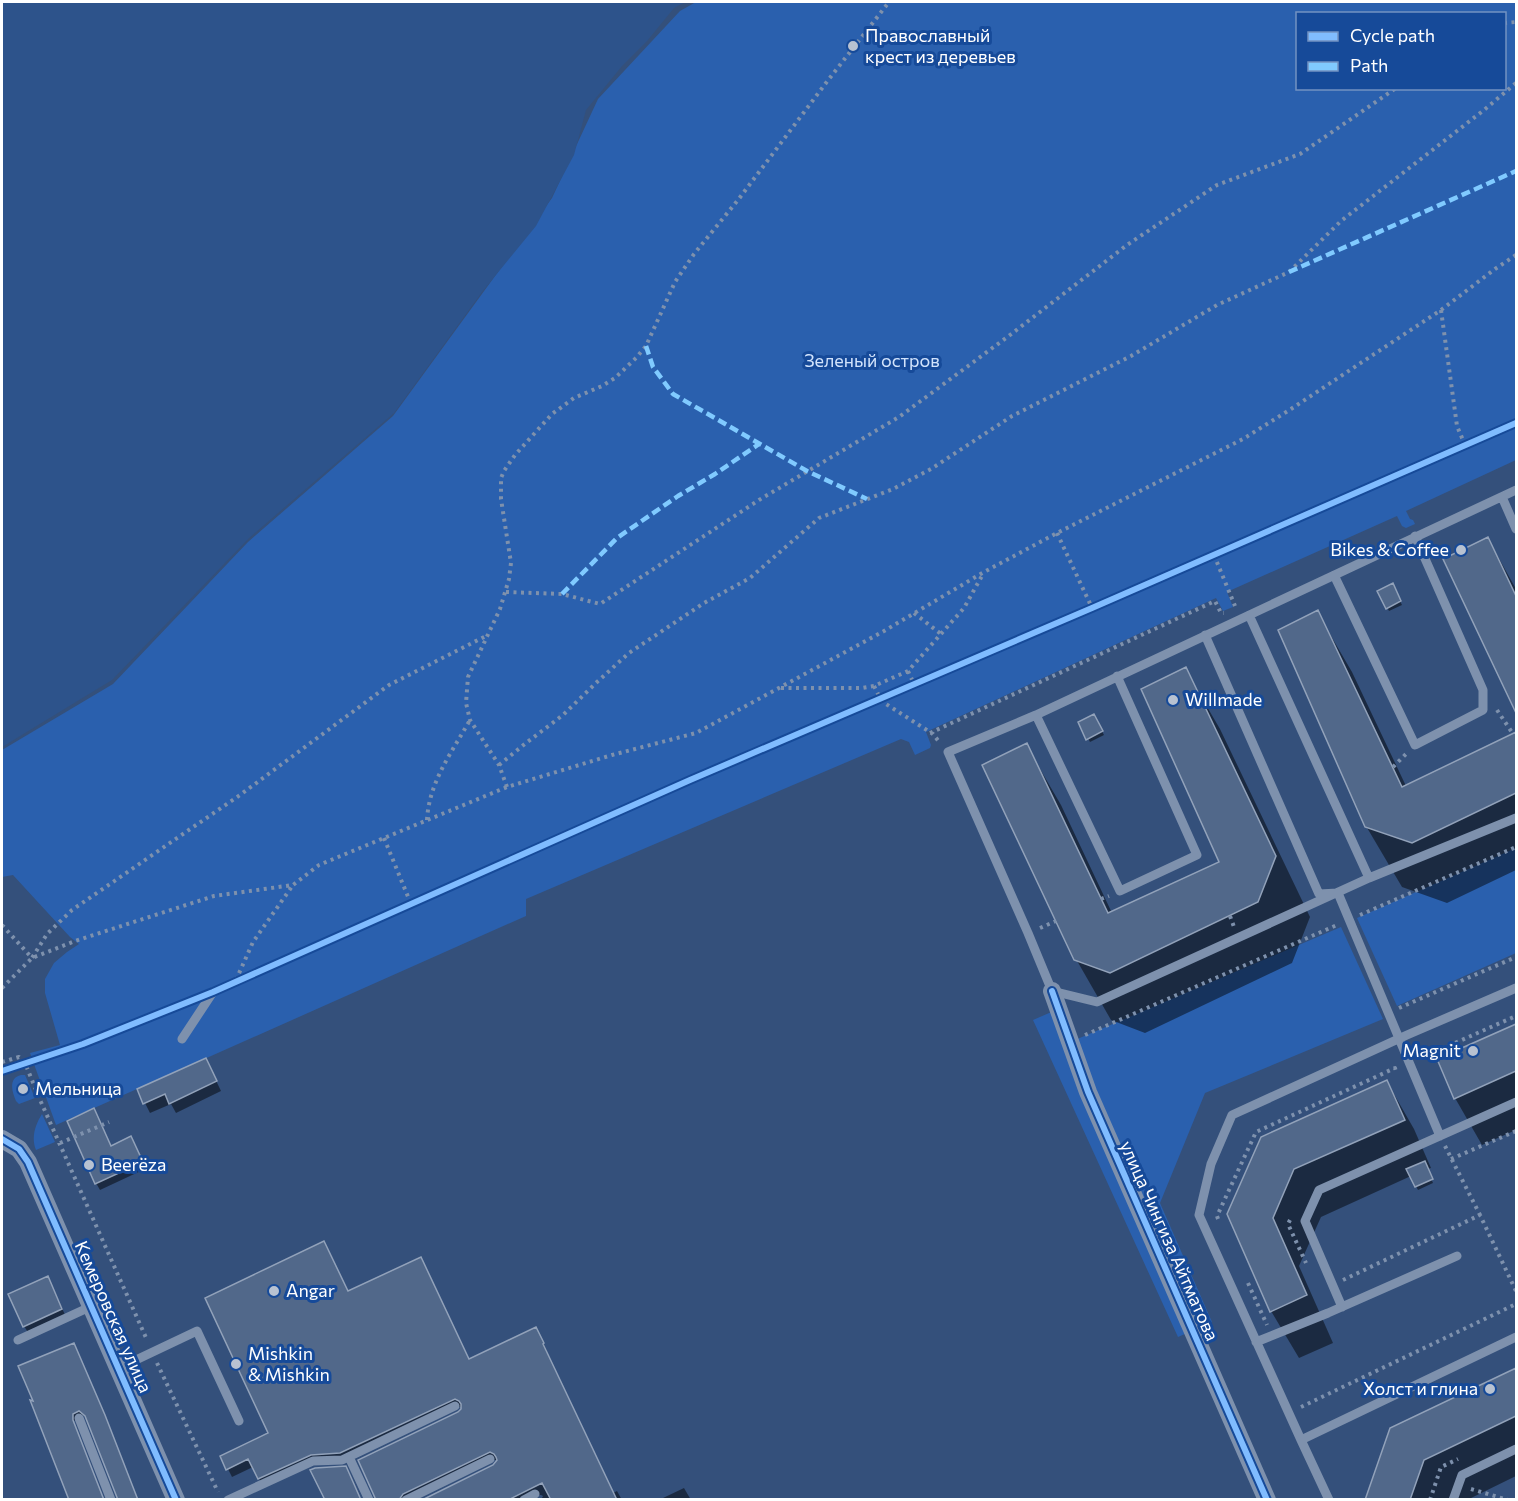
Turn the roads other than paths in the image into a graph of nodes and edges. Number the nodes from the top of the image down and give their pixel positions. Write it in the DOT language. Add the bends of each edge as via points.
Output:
graph roads {
  1 [pos="1516,490"];
  2 [pos="1502,497"];
  3 [pos="1516,529"];
  4 [pos="1415,536"];
  5 [pos="1334,575"];
  6 [pos="1249,615"];
  7 [pos="1205,634"];
  8 [pos="1117,676"];
  9 [pos="1036,714"];
  10 [pos="1516,818"];
  11 [pos="1369,878"];
  12 [pos="1338,893"];
  13 [pos="1516,988"];
  14 [pos="1052,991"];
  15 [pos="213,992"];
  16 [pos="182,1039"];
  17 [pos="1399,1039"];
  18 [pos="1516,1102"];
  19 [pos="1440,1136"];
  20 [pos="2,1139"];
  21 [pos="1457,1256"];
  22 [pos="92,1306"];
  23 [pos="1342,1306"];
  24 [pos="1516,1337"];
  25 [pos="18,1340"];
  26 [pos="1256,1342"];
  27 [pos="119,1368"];
  28 [pos="455,1406"];
  29 [pos="79,1418"];
  30 [pos="239,1421"];
  31 [pos="1301,1440"];
  32 [pos="1516,1449"];
  33 [pos="349,1457"];
  34 [pos="490,1459"];
  35 [pos="535,1494"];
  36 [pos="111,1500"];
  37 [pos="176,1500"];
  38 [pos="228,1500"];
  39 [pos="369,1500"];
  40 [pos="406,1500"];
  41 [pos="524,1500"];
  42 [pos="1266,1500"];
  43 [pos="1329,1500"];
  44 [pos="1453,1500"];
  1 -- 2 [label="lane"];
  2 -- 3 [label="lane"];
  2 -- 4 [label="lane"];
  4 -- 5 [label="lane"];
  4 -- 5 [label="lane" via="1483,690 1483,710 1415,745"];
  5 -- 6 [label="lane"];
  6 -- 7 [label="lane"];
  6 -- 11 [label="lane"];
  7 -- 8 [label="lane"];
  7 -- 12 [label="lane" via="1319,894"];
  8 -- 9 [label="lane"];
  8 -- 9 [label="lane" via="1197,855 1120,891"];
  9 -- 14 [label="lane" via="948,752"];
  10 -- 11 [label="lane"];
  11 -- 12 [label="lane"];
  12 -- 14 [label="lane" via="1097,1002"];
  12 -- 17 [label="lane"];
  13 -- 17 [label="lane"];
  14 -- 42 [label="street, улица Чингиза Айтматова" via="1088,1092"];
  15 -- 16 [label="lane"];
  17 -- 19 [label="lane"];
  17 -- 26 [label="lane" via="1232,1114 1211,1164 1199,1215"];
  18 -- 19 [label="lane"];
  19 -- 23 [label="lane" via="1319,1190 1305,1221"];
  20 -- 22 [label="street, Кемеровская улица" via="20,1149 28,1162"];
  21 -- 23 [label="lane"];
  22 -- 25 [label="lane"];
  22 -- 27 [label="street, Кемеровская улица"];
  23 -- 26 [label="lane"];
  24 -- 31 [label="lane"];
  26 -- 31 [label="lane"];
  27 -- 30 [label="lane" via="198,1331"];
  27 -- 37 [label="street, Кемеровская улица"];
  28 -- 33 [label="lane"];
  29 -- 36 [label="lane"];
  31 -- 43 [label="lane"];
  32 -- 44 [label="lane" via="1462,1475"];
  33 -- 38 [label="lane" via="313,1461"];
  33 -- 39 [label="lane"];
  34 -- 40 [label="lane"];
  35 -- 41 [label="lane"];
}
